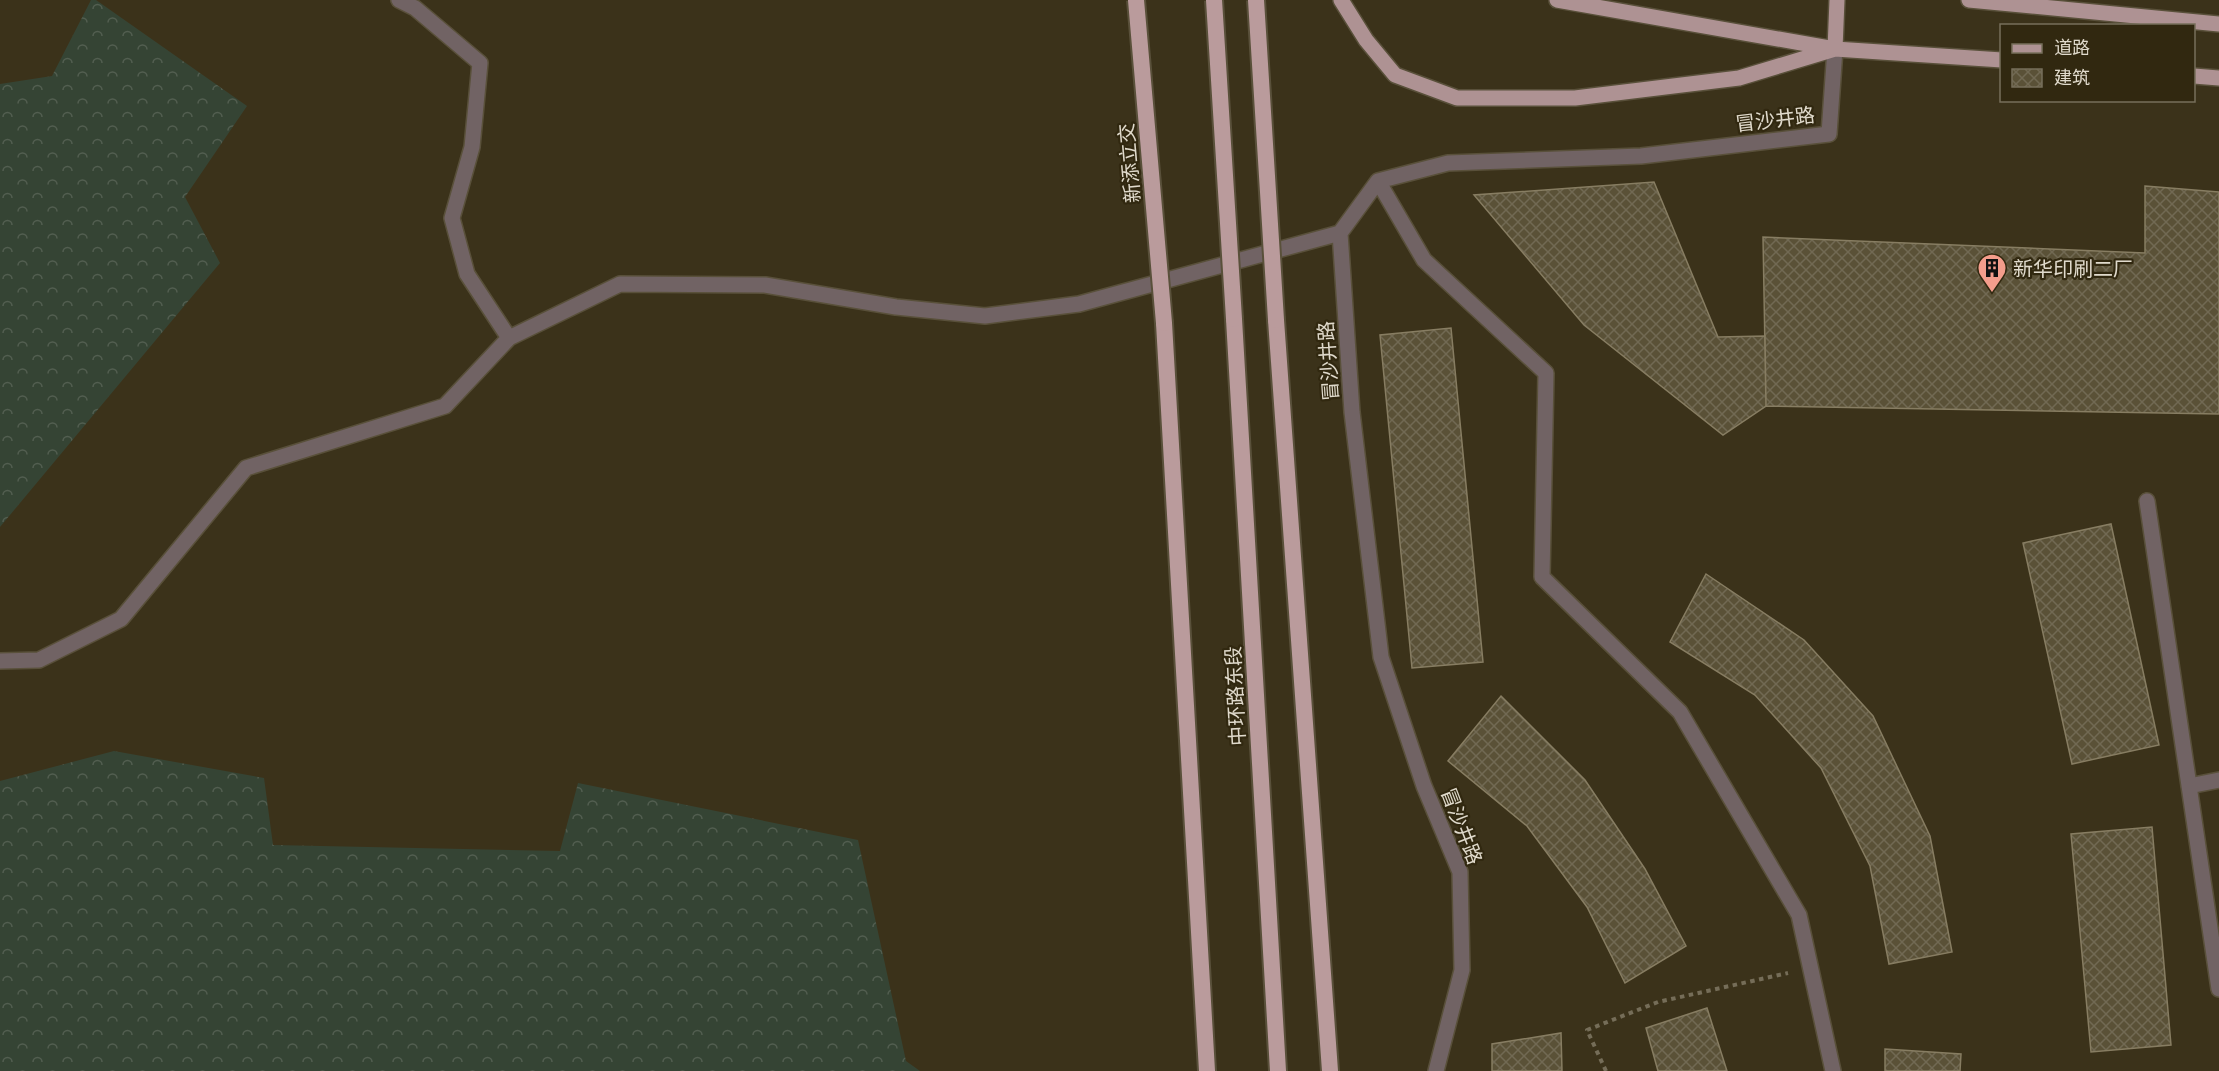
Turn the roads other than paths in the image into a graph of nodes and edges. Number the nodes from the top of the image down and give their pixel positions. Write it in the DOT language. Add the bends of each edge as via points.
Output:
graph roads {
  1 [pos="399,0"];
  2 [pos="1136,0"];
  3 [pos="1214,0"];
  4 [pos="1256,0"];
  5 [pos="1341,0"];
  6 [pos="1557,0"];
  7 [pos="1837,0"];
  8 [pos="1970,0"];
  9 [pos="2219,24"];
  10 [pos="1835,49"];
  11 [pos="2000,60"];
  12 [pos="2195,76"];
  13 [pos="2219,78"];
  14 [pos="1378,182"];
  15 [pos="1340,233"];
  16 [pos="509,338"];
  17 [pos="2147,501"];
  18 [pos="0,661"];
  19 [pos="2219,780"];
  20 [pos="2189,786"];
  21 [pos="2219,989"];
  22 [pos="1207,1071"];
  23 [pos="1278,1071"];
  24 [pos="1330,1071"];
  25 [pos="1436,1071"];
  26 [pos="1833,1071"];
  1 -- 16 [label="street" via="415,8 480,63 472,147 452,218 467,274"];
  2 -- 22 [label="highway, 新添立交, bridge" via="1164,323"];
  3 -- 23 [label="highway, 中环路东段, bridge"];
  4 -- 24 [label="highway, bridge"];
  5 -- 10 [label="main road" via="1366,40 1395,75 1457,98 1575,98 1739,78"];
  6 -- 10 [label="main road"];
  7 -- 10 [label="main road"];
  8 -- 9 [label="main road"];
  10 -- 11 [label="main road"];
  10 -- 14 [label="street, 冒沙井路" via="1829,134 1641,156 1448,163"];
  12 -- 13 [label="main road"];
  14 -- 15 [label="street"];
  14 -- 26 [label="street" via="1424,260 1546,373 1542,577 1680,712 1799,915"];
  15 -- 16 [label="street" via="1079,304 985,316 896,307 765,285 620,284"];
  15 -- 25 [label="street, 冒沙井路" via="1352,412 1382,657 1424,786 1460,872 1462,970"];
  16 -- 18 [label="street" via="445,406 246,468 121,619 39,660"];
  17 -- 20 [label="street"];
  19 -- 20 [label="street"];
  20 -- 21 [label="street"];
}
